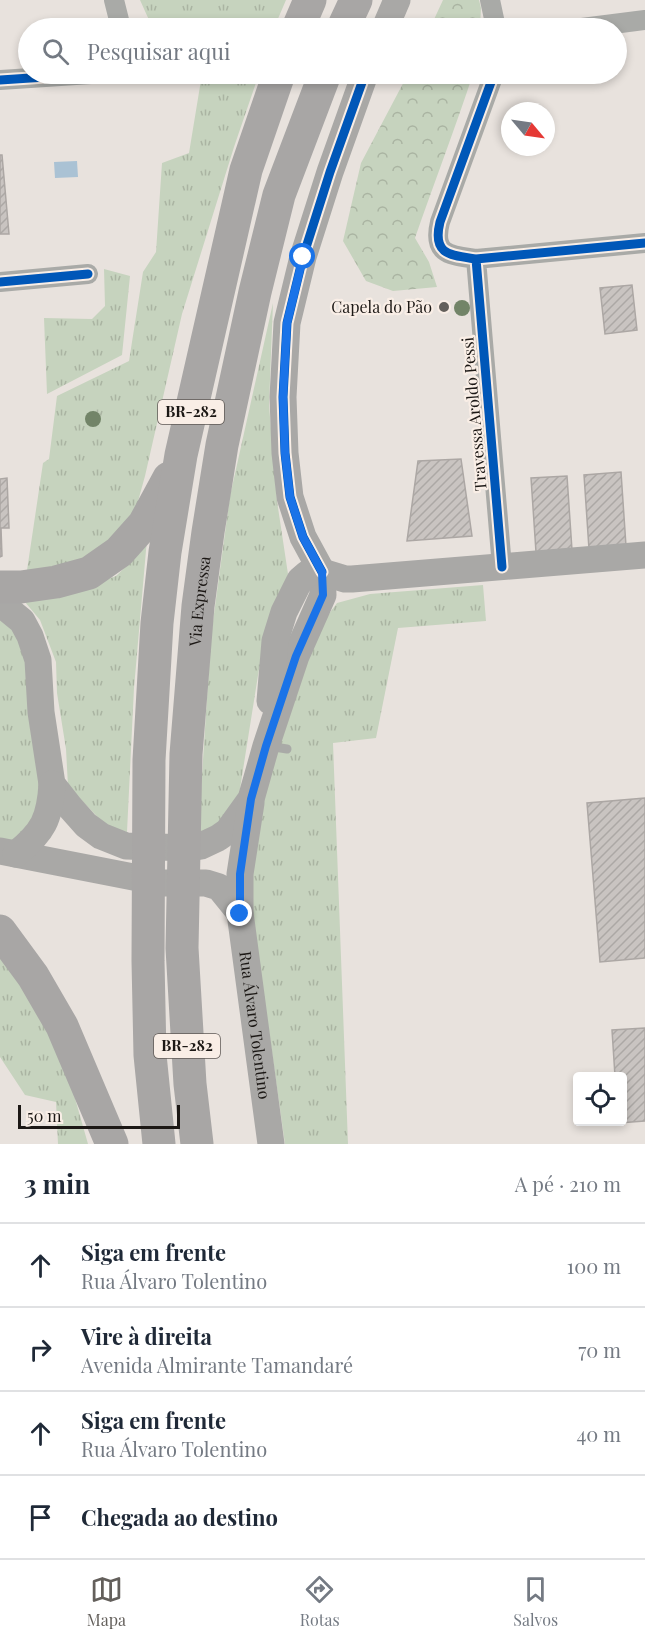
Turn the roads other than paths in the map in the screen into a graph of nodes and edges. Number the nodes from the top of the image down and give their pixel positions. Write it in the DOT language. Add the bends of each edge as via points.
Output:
graph roads {
  1 [pos="114,0"];
  2 [pos="310,0"];
  3 [pos="356,0"];
  4 [pos="397,0"];
  5 [pos="490,0"];
  6 [pos="118,18"];
  7 [pos="302,18"];
  8 [pos="348,18"];
  9 [pos="389,18"];
  10 [pos="494,18"];
  11 [pos="645,20"];
  12 [pos="627,22"];
  13 [pos="18,79"];
  14 [pos="0,80"];
  15 [pos="276,84"];
  16 [pos="321,84"];
  17 [pos="362,84"];
  18 [pos="490,84"];
  19 [pos="645,243"];
  20 [pos="476,260"];
  21 [pos="88,274"];
  22 [pos="0,282"];
  23 [pos="181,455"];
  24 [pos="645,555"];
  25 [pos="502,567"];
  26 [pos="330,582"];
  27 [pos="0,587"];
  28 [pos="0,603"];
  29 [pos="52,784"];
  30 [pos="251,799"];
  31 [pos="8,853"];
  32 [pos="240,914"];
  33 [pos="0,931"];
  34 [pos="112,1144"];
  35 [pos="159,1144"];
  36 [pos="197,1144"];
  37 [pos="270,1144"];
  1 -- 6 [label="street"];
  2 -- 7 [label="highway"];
  3 -- 8 [label="highway"];
  4 -- 9 [label="main road"];
  5 -- 10 [label="street"];
  11 -- 12 [label="street"];
  13 -- 14 [label="street"];
  15 -- 23 [label="highway, BR-282" via="246,170"];
  16 -- 36 [label="highway, Via Expressa / BR-282" via="279,195 255,292 225,433 198,606 186,754 182,948"];
  17 -- 26 [label="main road" via="303,257 287,323 283,397 290,497 303,537"];
  18 -- 20 [label="street" via="437,235 441,248 449,255"];
  19 -- 20 [label="street"];
  20 -- 25 [label="street, Travessa Aroldo Pessi"];
  21 -- 22 [label="street"];
  23 -- 27 [label="highway" via="144,524 119,552 89,573 56,582"];
  23 -- 35 [label="highway, BR-282" via="157,623 149,760 150,1055"];
  24 -- 25 [label="main road"];
  25 -- 26 [label="main road"];
  26 -- 30 [label="main road" via="307,574 284,612 275,641 276,748"];
  28 -- 29 [label="main road" via="22,621 38,660"];
  29 -- 30 [label="main road" via="86,825 126,846 201,846 228,831"];
  29 -- 31 [label="main road" via="51,805 44,825 32,842"];
  30 -- 32 [label="main road, Rua Álvaro Tolentino" via="240,874"];
  31 -- 32 [label="main road" via="164,883 206,883 219,887"];
  32 -- 37 [label="main road, Rua Álvaro Tolentino"];
  33 -- 34 [label="highway" via="33,976 62,1026"];
}
